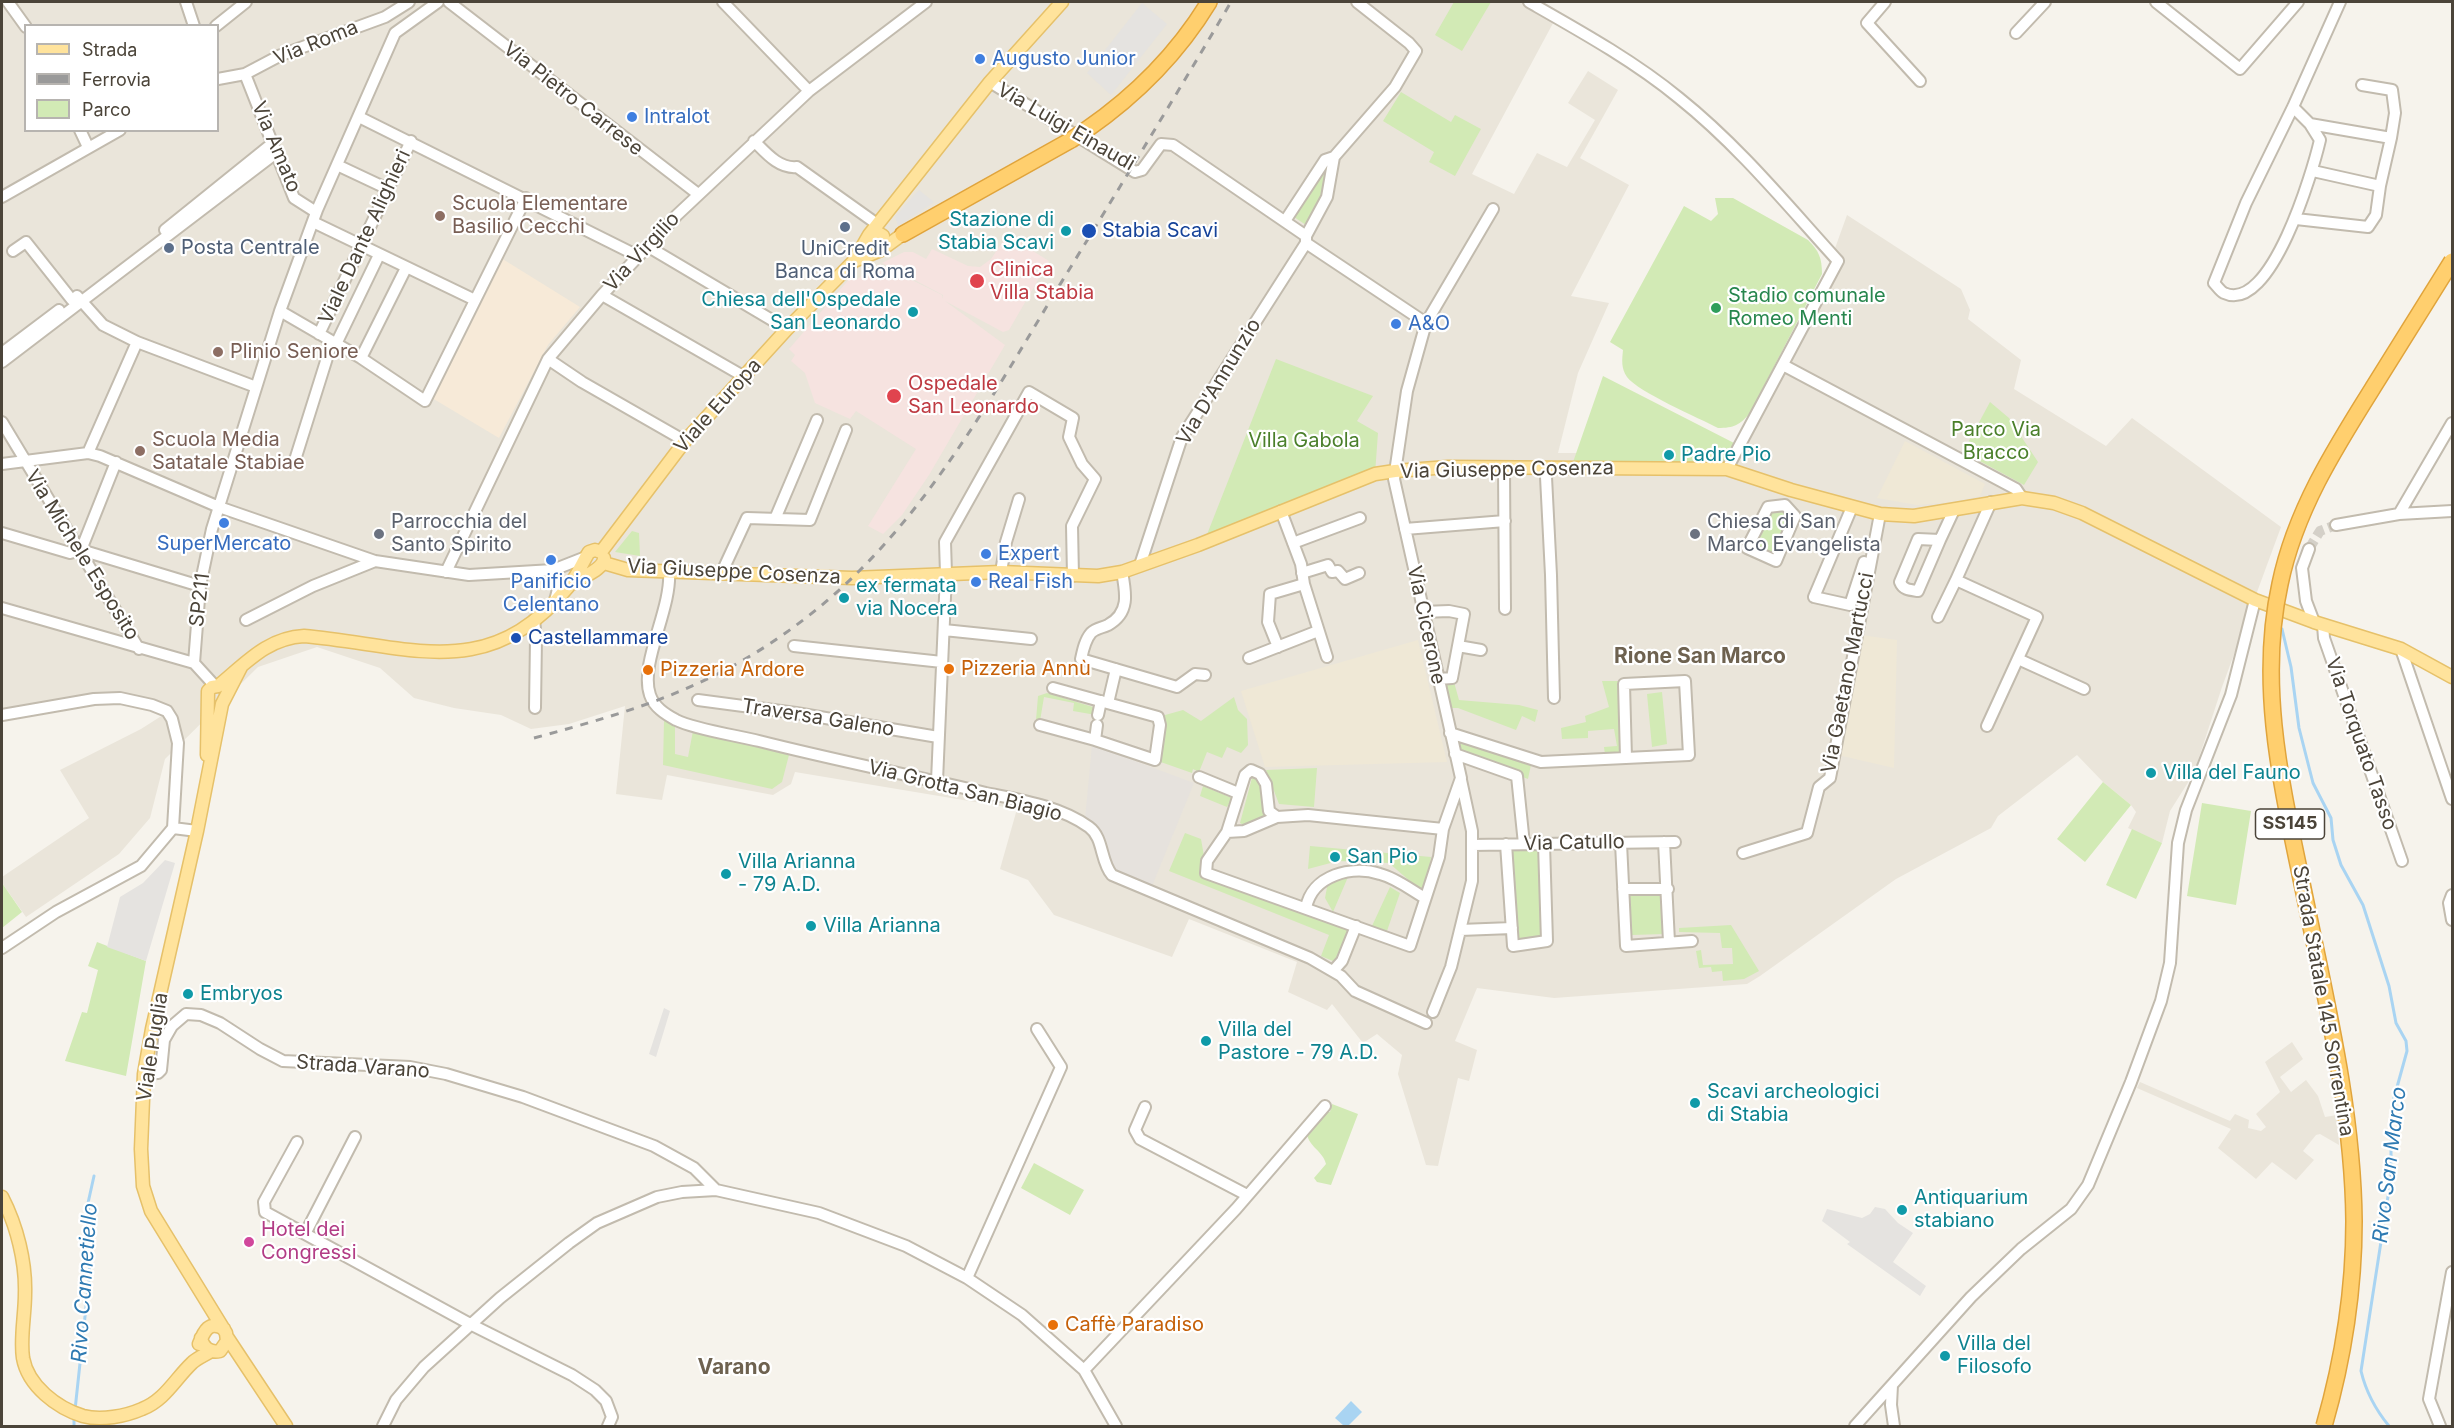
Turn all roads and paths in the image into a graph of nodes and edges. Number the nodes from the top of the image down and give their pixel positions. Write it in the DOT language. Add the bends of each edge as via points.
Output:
graph roads {
  1 [pos="186,2"];
  2 [pos="246,2"];
  3 [pos="410,2"];
  4 [pos="438,2"];
  5 [pos="449,2"];
  6 [pos="723,2"];
  7 [pos="926,2"];
  8 [pos="1062,2"];
  9 [pos="1209,2"];
  10 [pos="1357,2"];
  11 [pos="1529,2"];
  12 [pos="1885,2"];
  13 [pos="2045,2"];
  14 [pos="2156,2"];
  15 [pos="2298,2"];
  16 [pos="2336,3"];
  17 [pos="7,4"];
  18 [pos="423,14"];
  19 [pos="385,16"];
  20 [pos="193,24"];
  21 [pos="218,24"];
  22 [pos="24,25"];
  23 [pos="396,33"];
  24 [pos="2016,33"];
  25 [pos="245,74"];
  26 [pos="219,78"];
  27 [pos="1920,81"];
  28 [pos="990,82"];
  29 [pos="2362,85"];
  30 [pos="809,91"];
  31 [pos="2293,107"];
  32 [pos="359,117"];
  33 [pos="2310,124"];
  34 [pos="81,132"];
  35 [pos="116,132"];
  36 [pos="2391,138"];
  37 [pos="411,141"];
  38 [pos="754,141"];
  39 [pos="88,147"];
  40 [pos="274,148"];
  41 [pos="1334,156"];
  42 [pos="337,165"];
  43 [pos="2313,171"];
  44 [pos="2380,186"];
  45 [pos="388,189"];
  46 [pos="698,194"];
  47 [pos="2,197"];
  48 [pos="526,198"];
  49 [pos="1493,209"];
  50 [pos="315,217"];
  51 [pos="2296,219"];
  52 [pos="1286,221"];
  53 [pos="903,234"];
  54 [pos="876,239"];
  55 [pos="1306,239"];
  56 [pos="361,246"];
  57 [pos="647,246"];
  58 [pos="13,251"];
  59 [pos="379,255"];
  60 [pos="638,256"];
  61 [pos="2452,261"];
  62 [pos="406,268"];
  63 [pos="602,295"];
  64 [pos="77,299"];
  65 [pos="475,300"];
  66 [pos="279,311"];
  67 [pos="1426,323"];
  68 [pos="787,329"];
  69 [pos="319,334"];
  70 [pos="137,342"];
  71 [pos="334,343"];
  72 [pos="2,353"];
  73 [pos="361,358"];
  74 [pos="548,359"];
  75 [pos="2,362"];
  76 [pos="1783,365"];
  77 [pos="743,376"];
  78 [pos="256,387"];
  79 [pos="817,420"];
  80 [pos="2,422"];
  81 [pos="2452,423"];
  82 [pos="846,430"];
  83 [pos="685,441"];
  84 [pos="88,453"];
  85 [pos="295,460"];
  86 [pos="24,462"];
  87 [pos="116,462"];
  88 [pos="2,464"];
  89 [pos="1504,469"];
  90 [pos="1549,469"];
  91 [pos="1727,469"];
  92 [pos="1395,471"];
  93 [pos="1791,490"];
  94 [pos="2022,498"];
  95 [pos="1019,499"];
  96 [pos="1991,502"];
  97 [pos="1785,505"];
  98 [pos="219,507"];
  99 [pos="1852,507"];
  100 [pos="1954,510"];
  101 [pos="1281,511"];
  102 [pos="2452,511"];
  103 [pos="1880,514"];
  104 [pos="2399,514"];
  105 [pos="1360,518"];
  106 [pos="775,519"];
  107 [pos="1505,521"];
  108 [pos="2336,525"];
  109 [pos="1405,529"];
  110 [pos="2,533"];
  111 [pos="1940,540"];
  112 [pos="1293,543"];
  113 [pos="2310,549"];
  114 [pos="81,550"];
  115 [pos="1867,554"];
  116 [pos="594,560"];
  117 [pos="375,561"];
  118 [pos="1140,565"];
  119 [pos="549,570"];
  120 [pos="669,570"];
  121 [pos="446,572"];
  122 [pos="723,572"];
  123 [pos="1001,572"];
  124 [pos="1122,572"];
  125 [pos="1359,573"];
  126 [pos="946,574"];
  127 [pos="1073,576"];
  128 [pos="1303,579"];
  129 [pos="1956,580"];
  130 [pos="200,586"];
  131 [pos="2255,600"];
  132 [pos="555,601"];
  133 [pos="2,608"];
  134 [pos="1505,609"];
  135 [pos="1423,612"];
  136 [pos="1938,617"];
  137 [pos="246,620"];
  138 [pos="534,620"];
  139 [pos="2318,624"];
  140 [pos="944,630"];
  141 [pos="1318,631"];
  142 [pos="1031,639"];
  143 [pos="794,646"];
  144 [pos="1458,646"];
  145 [pos="1278,647"];
  146 [pos="139,649"];
  147 [pos="2401,649"];
  148 [pos="1481,650"];
  149 [pos="1326,657"];
  150 [pos="1250,658"];
  151 [pos="2018,659"];
  152 [pos="942,662"];
  153 [pos="194,663"];
  154 [pos="1116,669"];
  155 [pos="1205,675"];
  156 [pos="2452,677"];
  157 [pos="1438,679"];
  158 [pos="1053,688"];
  159 [pos="2084,689"];
  160 [pos="216,694"];
  161 [pos="1554,698"];
  162 [pos="698,700"];
  163 [pos="1104,702"];
  164 [pos="535,708"];
  165 [pos="2,715"];
  166 [pos="1040,725"];
  167 [pos="1987,726"];
  168 [pos="1450,733"];
  169 [pos="938,737"];
  170 [pos="1095,740"];
  171 [pos="1455,754"];
  172 [pos="1626,758"];
  173 [pos="1199,777"];
  174 [pos="1461,778"];
  175 [pos="937,781"];
  176 [pos="1238,794"];
  177 [pos="2452,797"];
  178 [pos="1277,817"];
  179 [pos="173,828"];
  180 [pos="1443,829"];
  181 [pos="197,831"];
  182 [pos="1227,832"];
  183 [pos="1621,843"];
  184 [pos="1506,844"];
  185 [pos="1524,844"];
  186 [pos="1544,844"];
  187 [pos="1472,845"];
  188 [pos="1743,853"];
  189 [pos="2402,861"];
  190 [pos="1623,889"];
  191 [pos="1668,889"];
  192 [pos="2452,895"];
  193 [pos="1425,898"];
  194 [pos="1306,909"];
  195 [pos="2452,921"];
  196 [pos="1356,926"];
  197 [pos="1512,928"];
  198 [pos="1460,930"];
  199 [pos="1692,941"];
  200 [pos="1669,942"];
  201 [pos="2,948"];
  202 [pos="1333,970"];
  203 [pos="1433,1012"];
  204 [pos="1426,1023"];
  205 [pos="1037,1029"];
  206 [pos="144,1074"];
  207 [pos="1325,1106"];
  208 [pos="1145,1107"];
  209 [pos="355,1137"];
  210 [pos="297,1142"];
  211 [pos="716,1190"];
  212 [pos="1247,1195"];
  213 [pos="2,1197"];
  214 [pos="305,1234"];
  215 [pos="2452,1272"];
  216 [pos="967,1278"];
  217 [pos="206,1303"];
  218 [pos="470,1324"];
  219 [pos="203,1334"];
  220 [pos="221,1341"];
  221 [pos="192,1362"];
  222 [pos="1084,1370"];
  223 [pos="1892,1385"];
  224 [pos="286,1426"];
  225 [pos="383,1426"];
  226 [pos="608,1426"];
  227 [pos="1116,1426"];
  228 [pos="1855,1426"];
  229 [pos="1894,1426"];
  230 [pos="2324,1426"];
  231 [pos="2440,1426"];
  1 -- 20 [label="street"];
  2 -- 21 [label="street"];
  3 -- 18 [label="street" via="416,13"];
  3 -- 19 [label="street, Via Roma"];
  4 -- 18 [label="street"];
  5 -- 46 [label="street, Via Pietro Carrese"];
  6 -- 30 [label="street"];
  7 -- 30 [label="street, Via Virgilio"];
  8 -- 28 [label="main road"];
  9 -- 53 [label="highway, bridge" via="1149,79 1106,116 1071,141"];
  10 -- 41 [label="street" via="1416,51 1395,87"];
  11 -- 76 [label="street" via="1679,97 1731,144 1838,261"];
  12 -- 27 [label="street" via="1867,22"];
  13 -- 24 [label="street"];
  14 -- 15 [label="street" via="2240,69"];
  16 -- 31 [label="street"];
  17 -- 22 [label="street"];
  18 -- 23 [label="street"];
  19 -- 23 [label="street"];
  19 -- 25 [label="street, Via Roma" via="281,55"];
  23 -- 32 [label="street, SP211"];
  25 -- 26 [label="street, Via Roma"];
  25 -- 40 [label="street, Via Amato"];
  28 -- 52 [label="street, Via Luigi Einaudi" via="1135,172 1142,170 1161,144 1173,145"];
  28 -- 54 [label="main road"];
  29 -- 36 [label="street" via="2392,90 2395,113"];
  30 -- 38 [label="street, Via Virgilio"];
  31 -- 33 [label="street"];
  31 -- 51 [label="street" via="2246,203 2214,283 2223,292 2236,295 2254,287 2276,259"];
  32 -- 37 [label="street"];
  32 -- 42 [label="street, SP211"];
  33 -- 36 [label="street"];
  33 -- 43 [label="street" via="2320,140"];
  34 -- 39 [label="street"];
  35 -- 39 [label="street"];
  36 -- 44 [label="street"];
  37 -- 45 [label="street, Viale Dante Alighieri"];
  37 -- 48 [label="street"];
  38 -- 46 [label="street, Via Virgilio"];
  38 -- 54 [label="street" via="775,161 788,168 797,167"];
  39 -- 47 [label="street"];
  40 -- 50 [label="street, Via Amato" via="294,198"];
  40 -- 64 [label="street"];
  41 -- 52 [label="street" via="1325,160"];
  41 -- 55 [label="street, Via D'Annunzio" via="1327,197"];
  42 -- 45 [label="street"];
  42 -- 50 [label="street, SP211"];
  43 -- 44 [label="street"];
  43 -- 51 [label="street"];
  44 -- 51 [label="street" via="2376,214 2368,228"];
  45 -- 56 [label="street, Viale Dante Alighieri"];
  46 -- 57 [label="street, Via Virgilio"];
  48 -- 60 [label="street"];
  48 -- 65 [label="street"];
  49 -- 67 [label="street, Via Cicerone"];
  50 -- 56 [label="street, Via Amato"];
  50 -- 66 [label="street, SP211"];
  52 -- 55 [label="street"];
  53 -- 54 [label="main road"];
  54 -- 68 [label="main road, Viale Europa"];
  55 -- 67 [label="street"];
  55 -- 118 [label="street, Via D'Annunzio" via="1182,437"];
  56 -- 59 [label="street, Via Amato"];
  56 -- 69 [label="street, Viale Dante Alighieri"];
  57 -- 60 [label="street, Via Virgilio"];
  57 -- 68 [label="street"];
  58 -- 64 [label="street" via="26,242"];
  59 -- 62 [label="street, Via Amato"];
  59 -- 71 [label="street, Viale Dante Alighieri"];
  60 -- 63 [label="street, Via Virgilio"];
  61 -- 230 [label="highway, Strada Statale 145 Sorrentina / SS145, bridge" via="2318,480 2291,544 2272,624 2274,738 2335,1044 2352,1179 2352,1264 2347,1317 2340,1365"];
  62 -- 65 [label="street, Via Amato"];
  62 -- 73 [label="street"];
  63 -- 74 [label="street, Via Virgilio"];
  63 -- 77 [label="street"];
  64 -- 70 [label="street" via="103,325"];
  64 -- 72 [label="street"];
  64 -- 75 [label="street"];
  65 -- 73 [label="street" via="425,401"];
  66 -- 69 [label="street"];
  66 -- 78 [label="street, SP211"];
  67 -- 92 [label="street, Via Cicerone" via="1407,391"];
  68 -- 77 [label="main road, Viale Europa"];
  69 -- 71 [label="street"];
  70 -- 78 [label="street"];
  70 -- 84 [label="street"];
  71 -- 73 [label="street"];
  71 -- 85 [label="street, Viale Dante Alighieri"];
  74 -- 83 [label="street"];
  74 -- 121 [label="street, Via Virgilio"];
  76 -- 91 [label="street"];
  76 -- 94 [label="street" via="2016,489"];
  77 -- 83 [label="main road, Viale Europa"];
  78 -- 98 [label="street, SP211"];
  79 -- 106 [label="street"];
  80 -- 86 [label="street, Via Michele Esposito"];
  81 -- 104 [label="street"];
  82 -- 106 [label="street" via="810,520"];
  83 -- 116 [label="main road, Viale Europa"];
  84 -- 86 [label="street"];
  84 -- 87 [label="street"];
  86 -- 88 [label="street"];
  86 -- 114 [label="street, Via Michele Esposito"];
  87 -- 98 [label="street"];
  87 -- 114 [label="street"];
  89 -- 90 [label="main road, Via Giuseppe Cosenza"];
  89 -- 92 [label="main road, Via Giuseppe Cosenza" via="1448,467"];
  89 -- 107 [label="street"];
  90 -- 91 [label="main road, Via Giuseppe Cosenza"];
  90 -- 161 [label="street" via="1546,477"];
  91 -- 93 [label="main road, Via Giuseppe Cosenza"];
  92 -- 101 [label="main road, Via Giuseppe Cosenza" via="1375,474"];
  92 -- 109 [label="street, Via Cicerone"];
  93 -- 97 [label="street"];
  93 -- 99 [label="main road, Via Giuseppe Cosenza"];
  94 -- 96 [label="main road, Via Giuseppe Cosenza"];
  94 -- 131 [label="main road, Via Giuseppe Cosenza" via="2082,513"];
  95 -- 123 [label="street"];
  96 -- 100 [label="main road, Via Giuseppe Cosenza"];
  96 -- 129 [label="street"];
  97 -- 97 [label="street" via="1795,516 1776,561 1747,548 1768,507"];
  98 -- 117 [label="street"];
  98 -- 130 [label="street, SP211"];
  99 -- 103 [label="main road, Via Giuseppe Cosenza"];
  99 -- 115 [label="street" via="1814,597 1850,606"];
  100 -- 103 [label="main road, Via Giuseppe Cosenza" via="1914,516"];
  100 -- 111 [label="street"];
  101 -- 112 [label="street"];
  101 -- 118 [label="main road, Via Giuseppe Cosenza"];
  102 -- 104 [label="street"];
  103 -- 188 [label="street, Via Gaetano Martucci" via="1830,778 1819,787 1807,833"];
  104 -- 108 [label="street"];
  105 -- 112 [label="street"];
  106 -- 122 [label="street" via="747,518"];
  107 -- 109 [label="street"];
  107 -- 134 [label="street"];
  109 -- 135 [label="street, Via Cicerone"];
  110 -- 114 [label="street" via="70,553"];
  111 -- 111 [label="street" via="1918,591 1902,586 1900,582 1918,539"];
  112 -- 128 [label="street"];
  113 -- 139 [label="street, Via Torquato Tasso" via="2302,568 2306,601"];
  114 -- 130 [label="street"];
  114 -- 146 [label="street, Via Michele Esposito"];
  116 -- 119 [label="street"];
  116 -- 120 [label="main road, Via Giuseppe Cosenza" via="628,570"];
  116 -- 132 [label="main road, Viale Europa"];
  117 -- 121 [label="street"];
  117 -- 137 [label="street" via="313,586"];
  118 -- 124 [label="main road, Via Giuseppe Cosenza"];
  119 -- 121 [label="street" via="469,575"];
  119 -- 132 [label="street" via="559,582"];
  120 -- 122 [label="main road, Via Giuseppe Cosenza"];
  120 -- 175 [label="street, Via Grotta San Biagio" via="667,606 648,678 657,708 685,723"];
  122 -- 126 [label="main road, Via Giuseppe Cosenza" via="852,578"];
  123 -- 126 [label="main road, Via Giuseppe Cosenza"];
  123 -- 127 [label="main road, Via Giuseppe Cosenza"];
  124 -- 127 [label="main road, Via Giuseppe Cosenza"];
  124 -- 154 [label="street" via="1124,609 1118,618 1092,632 1081,659"];
  125 -- 128 [label="street" via="1345,579 1328,565"];
  126 -- 127 [label="street" via="945,542 1029,392 1073,418 1069,437 1082,464 1095,479 1072,526"];
  126 -- 140 [label="street"];
  128 -- 141 [label="street"];
  128 -- 145 [label="street" via="1270,594 1268,622"];
  129 -- 136 [label="street"];
  129 -- 151 [label="street" via="2037,616"];
  130 -- 153 [label="street, SP211"];
  131 -- 139 [label="main road, Via Giuseppe Cosenza"];
  131 -- 223 [label="street" via="2231,695 2186,810 2178,843 2170,963 2161,1001 2096,1168 2071,1209 2021,1249 1971,1297"];
  132 -- 138 [label="main road"];
  133 -- 146 [label="street"];
  135 -- 144 [label="street" via="1464,614"];
  135 -- 157 [label="street, Via Cicerone"];
  138 -- 160 [label="main road" via="493,644 451,653 292,636 267,645"];
  138 -- 164 [label="street"];
  139 -- 147 [label="main road, Via Giuseppe Cosenza"];
  139 -- 189 [label="street, Via Torquato Tasso"];
  140 -- 142 [label="street"];
  140 -- 152 [label="street"];
  141 -- 145 [label="street"];
  141 -- 149 [label="street"];
  143 -- 152 [label="street"];
  144 -- 148 [label="street"];
  144 -- 157 [label="street" via="1452,678"];
  145 -- 150 [label="street"];
  146 -- 153 [label="street"];
  147 -- 156 [label="main road, Via Giuseppe Cosenza"];
  147 -- 177 [label="street"];
  151 -- 159 [label="street"];
  151 -- 167 [label="street"];
  152 -- 169 [label="street"];
  153 -- 160 [label="street"];
  154 -- 155 [label="street" via="1177,687 1195,674"];
  154 -- 163 [label="street"];
  157 -- 168 [label="street, Via Cicerone"];
  158 -- 163 [label="street"];
  160 -- 181 [label="main road, Viale Puglia"];
  162 -- 169 [label="street, Traversa Galeno"];
  163 -- 170 [label="street"];
  163 -- 170 [label="street" via="1158,717 1155,760"];
  165 -- 179 [label="street" via="120,698 167,711 178,743"];
  166 -- 170 [label="street"];
  168 -- 171 [label="street, Via Cicerone"];
  168 -- 172 [label="street" via="1541,762"];
  169 -- 175 [label="street"];
  171 -- 174 [label="street, Via Cicerone"];
  171 -- 185 [label="street" via="1517,776"];
  172 -- 172 [label="street" via="1624,684 1685,681 1689,754"];
  173 -- 176 [label="street"];
  174 -- 180 [label="street"];
  174 -- 187 [label="street, Via Cicerone"];
  175 -- 202 [label="street, Via Grotta San Biagio" via="1034,804 1072,818 1097,835 1104,862 1112,874"];
  176 -- 178 [label="street" via="1251,770 1260,774 1266,784 1269,811"];
  176 -- 182 [label="street"];
  178 -- 180 [label="street" via="1308,815"];
  178 -- 182 [label="street" via="1244,831"];
  179 -- 181 [label="street"];
  179 -- 201 [label="street" via="141,866 56,912"];
  180 -- 193 [label="street" via="1440,857"];
  181 -- 206 [label="main road, Viale Puglia"];
  182 -- 194 [label="street" via="1207,861 1206,873"];
  183 -- 186 [label="street, Via Catullo"];
  183 -- 190 [label="street"];
  183 -- 191 [label="street, Via Catullo" via="1670,842"];
  184 -- 185 [label="street, Via Catullo"];
  184 -- 187 [label="street, Via Catullo"];
  184 -- 197 [label="street"];
  185 -- 186 [label="street, Via Catullo"];
  186 -- 197 [label="street" via="1547,941 1513,946"];
  187 -- 198 [label="street, Via Cicerone" via="1472,881"];
  190 -- 191 [label="street"];
  190 -- 200 [label="street" via="1626,946"];
  191 -- 200 [label="street"];
  192 -- 195 [label="street"];
  193 -- 194 [label="street" via="1383,874 1340,873 1315,890"];
  193 -- 196 [label="street" via="1410,946"];
  194 -- 196 [label="street"];
  196 -- 202 [label="street" via="1342,961"];
  197 -- 198 [label="street"];
  198 -- 203 [label="street, Via Cicerone" via="1451,967"];
  199 -- 200 [label="street"];
  202 -- 204 [label="street, Via Grotta San Biagio" via="1355,991"];
  205 -- 216 [label="street" via="1061,1067"];
  206 -- 211 [label="street, Strada Varano" via="161,1070 164,1040 178,1019 186,1014 201,1015 283,1061 410,1067 523,1097 654,1146 694,1168"];
  206 -- 217 [label="main road, Viale Puglia" via="143,1186 151,1211"];
  207 -- 212 [label="street"];
  208 -- 212 [label="street" via="1135,1130 1140,1139"];
  209 -- 214 [label="street"];
  210 -- 214 [label="street" via="264,1202 265,1212"];
  211 -- 216 [label="street" via="819,1213 906,1246"];
  211 -- 218 [label="street" via="657,1197 597,1223"];
  212 -- 222 [label="street"];
  213 -- 221 [label="main road" via="21,1251 26,1292 23,1359 30,1379 59,1404 84,1416 124,1415 165,1394"];
  214 -- 218 [label="street"];
  215 -- 231 [label="street" via="2429,1399"];
  216 -- 222 [label="street" via="1022,1315"];
  217 -- 219 [label="main road"];
  217 -- 220 [label="main road, Viale Puglia"];
  218 -- 225 [label="street" via="424,1367 396,1400"];
  218 -- 226 [label="street" via="595,1390 606,1401 612,1417"];
  219 -- 220 [label="main road" via="204,1347"];
  219 -- 220 [label="main road" via="216,1325"];
  219 -- 221 [label="main road"];
  220 -- 221 [label="main road"];
  220 -- 224 [label="main road" via="242,1359"];
  222 -- 227 [label="street"];
  223 -- 228 [label="street"];
  223 -- 229 [label="street"];
}
